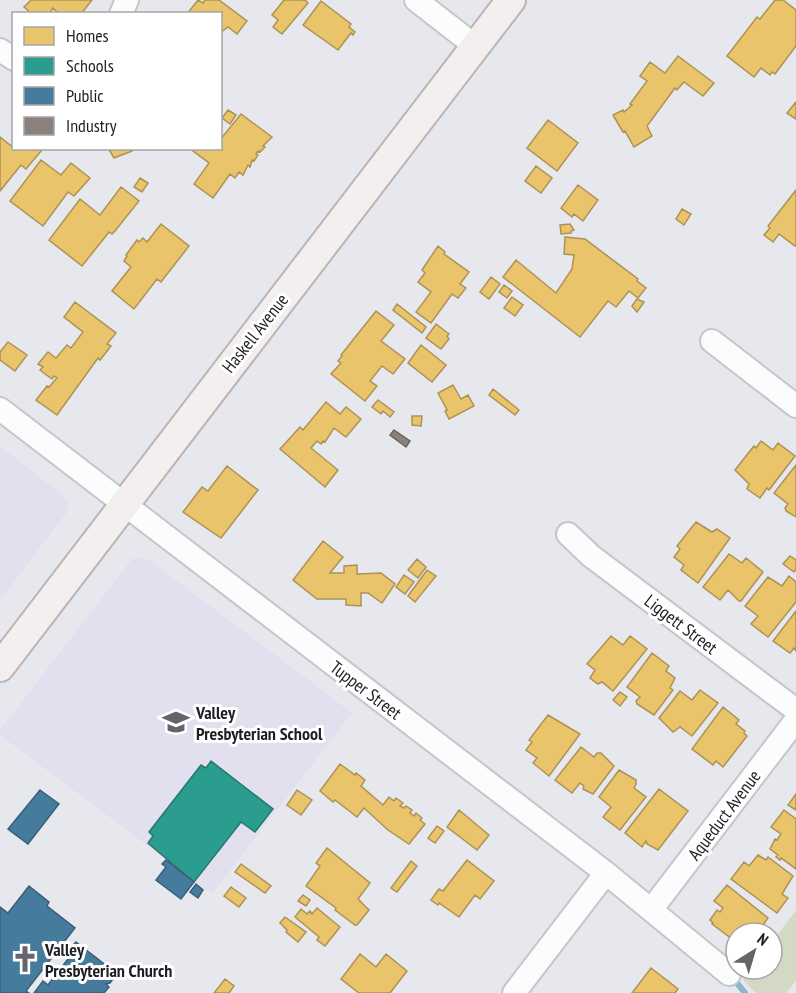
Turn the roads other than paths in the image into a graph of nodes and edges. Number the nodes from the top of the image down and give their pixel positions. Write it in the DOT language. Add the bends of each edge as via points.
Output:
graph roads {
  1 [pos="416,0"];
  2 [pos="511,0"];
  3 [pos="475,46"];
  4 [pos="712,341"];
  5 [pos="796,406"];
  6 [pos="0,409"];
  7 [pos="124,504"];
  8 [pos="568,534"];
  9 [pos="0,667"];
  10 [pos="796,710"];
  11 [pos="796,720"];
  12 [pos="606,873"];
  13 [pos="651,910"];
  14 [pos="724,970"];
  15 [pos="514,993"];
  1 -- 3 [label="street"];
  2 -- 3 [label="main road, Haskell Avenue"];
  3 -- 7 [label="main road, Haskell Avenue"];
  4 -- 5 [label="street"];
  6 -- 7 [label="street, Tupper Street"];
  7 -- 9 [label="main road, Haskell Avenue"];
  7 -- 12 [label="street, Tupper Street"];
  8 -- 10 [label="street, Liggett Street" via="591,556"];
  11 -- 13 [label="street, Aqueduct Avenue"];
  12 -- 13 [label="street, Tupper Street"];
  12 -- 15 [label="street"];
  13 -- 14 [label="street, Tupper Street"];
}
